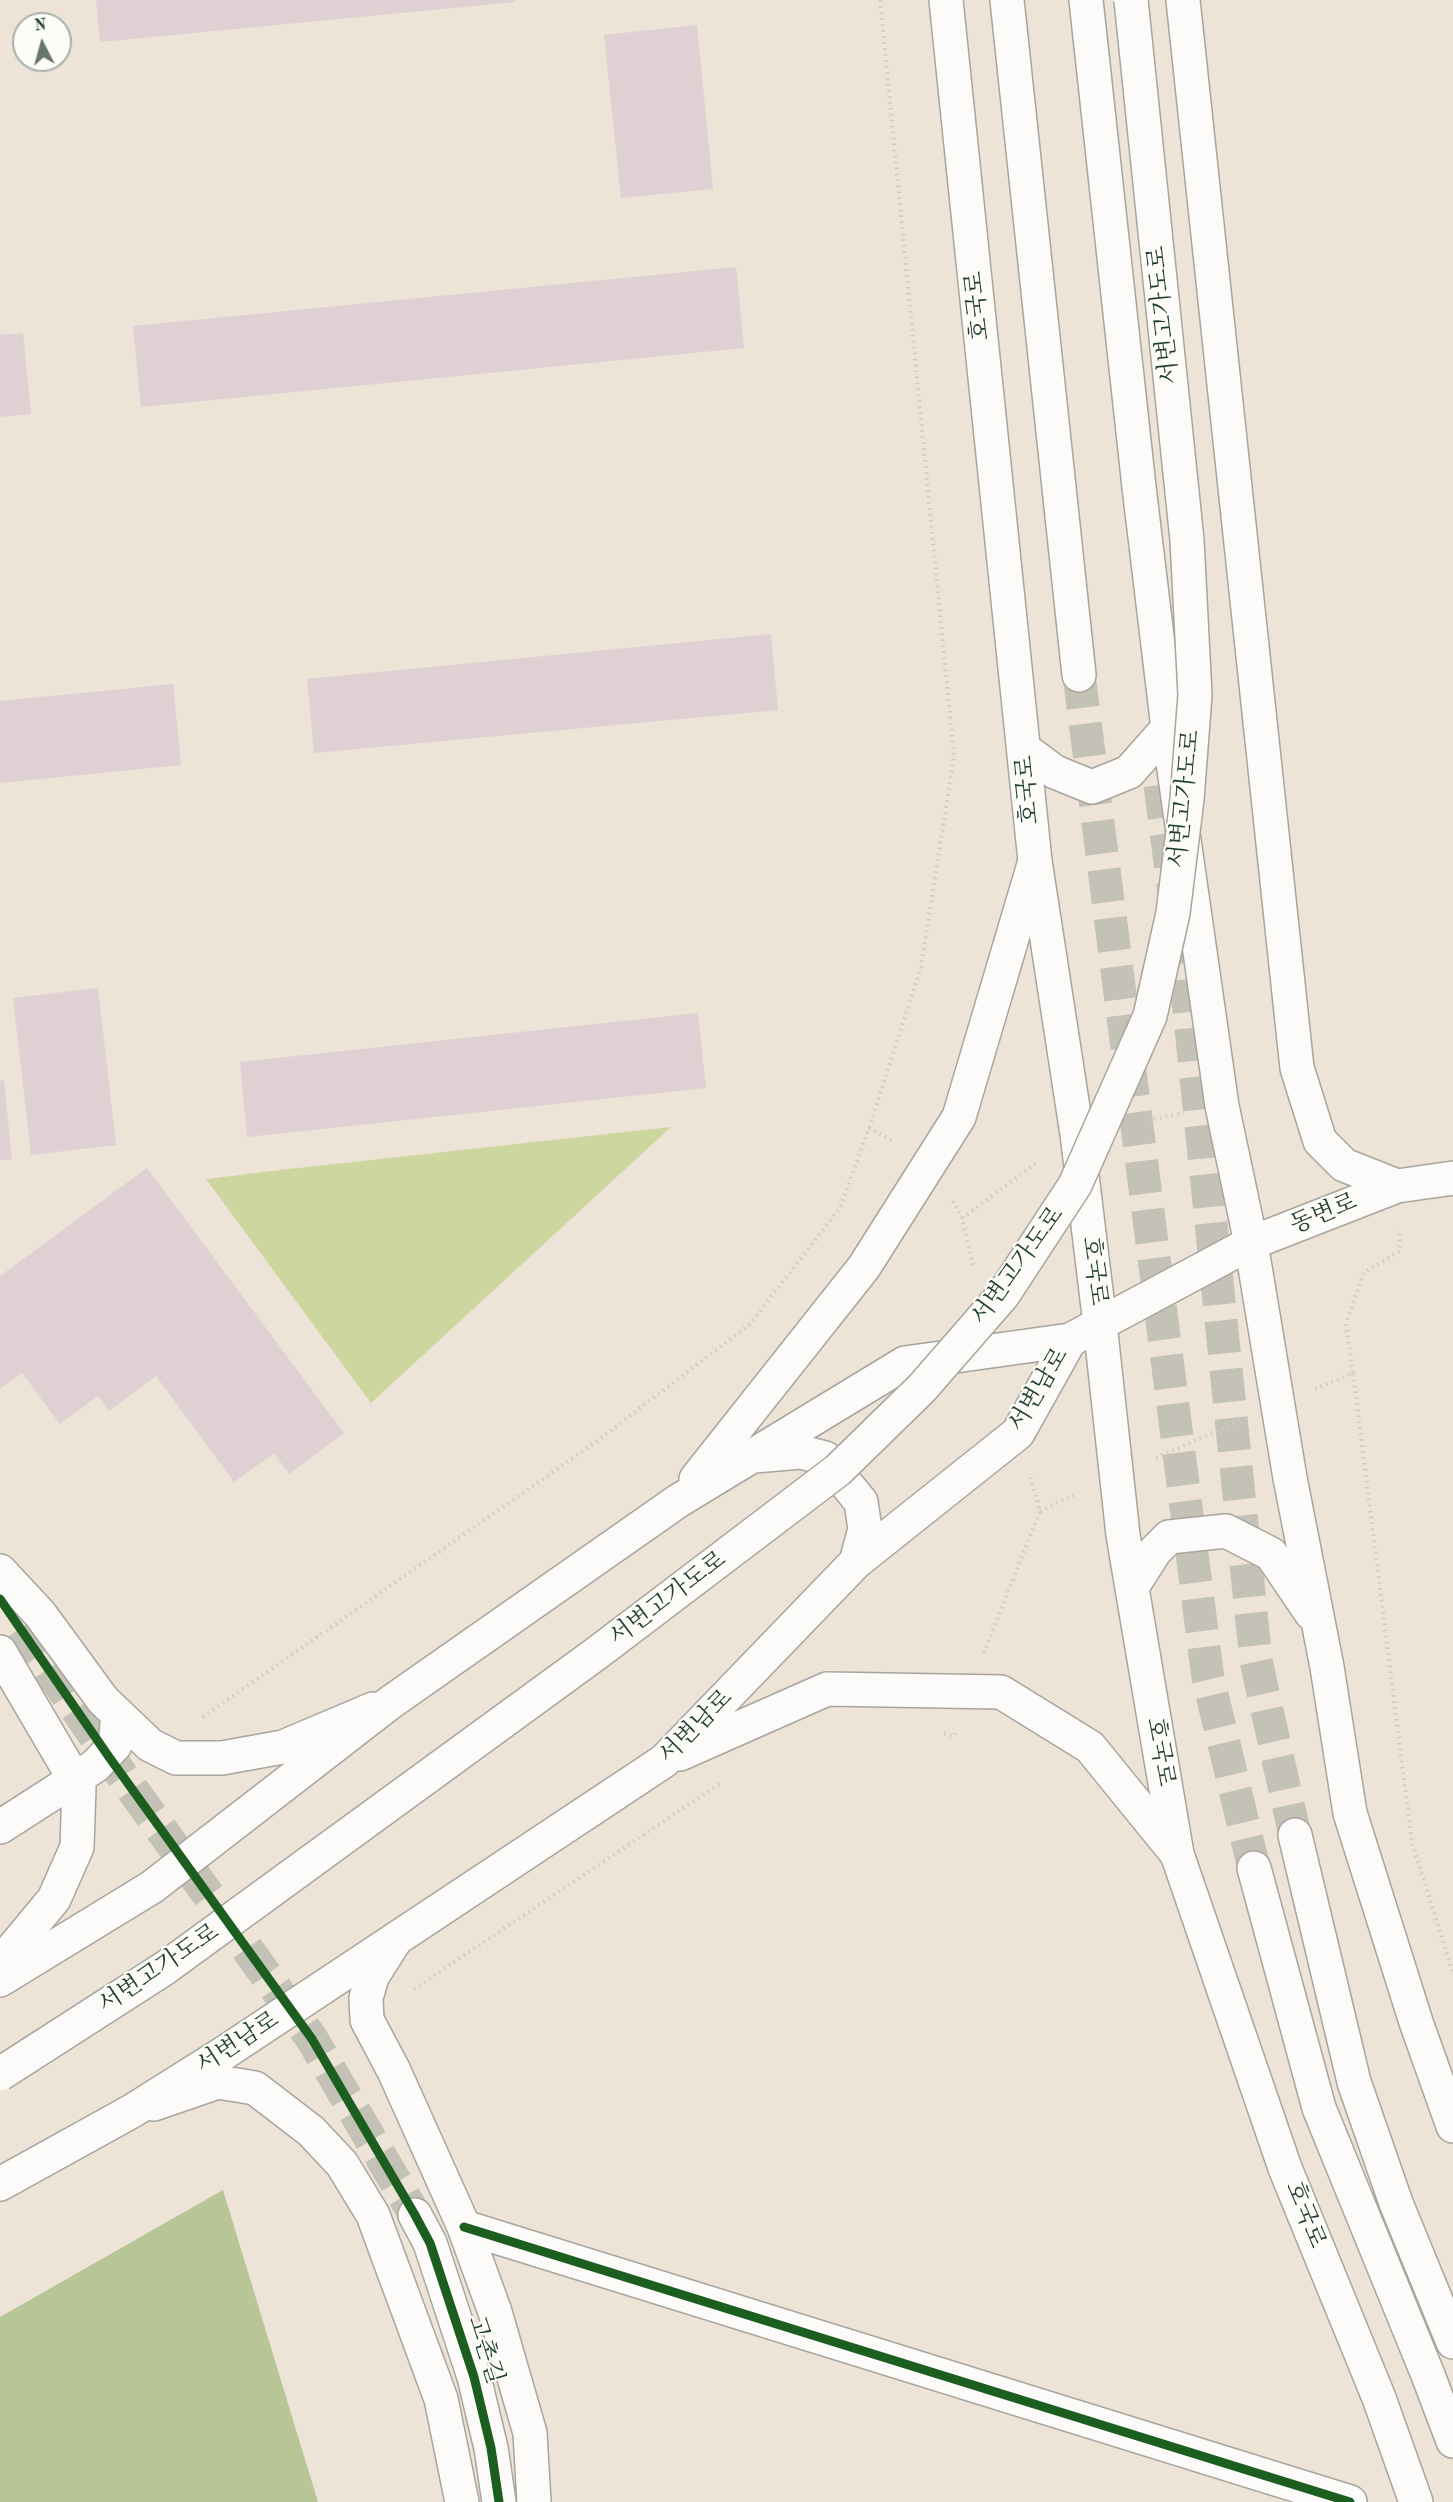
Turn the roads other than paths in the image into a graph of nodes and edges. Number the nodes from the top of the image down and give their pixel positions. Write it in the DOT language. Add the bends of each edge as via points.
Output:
graph roads {
  1 [pos="946,0"];
  2 [pos="1007,0"];
  3 [pos="1086,0"];
  4 [pos="1107,0"];
  5 [pos="1131,0"];
  6 [pos="1183,0"];
  7 [pos="1090,42"];
  8 [pos="1079,675"];
  9 [pos="1168,728"];
  10 [pos="1024,749"];
  11 [pos="1035,861"];
  12 [pos="1453,1179"];
  13 [pos="1397,1186"];
  14 [pos="1251,1243"];
  15 [pos="1100,1324"];
  16 [pos="1070,1341"];
  17 [pos="748,1456"];
  18 [pos="678,1501"];
  19 [pos="856,1562"];
  20 [pos="0,1571"];
  21 [pos="1132,1587"];
  22 [pos="0,1599"];
  23 [pos="1319,1625"];
  24 [pos="21,1628"];
  25 [pos="0,1652"];
  26 [pos="391,1702"];
  27 [pos="118,1715"];
  28 [pos="664,1761"];
  29 [pos="74,1781"];
  30 [pos="0,1827"];
  31 [pos="1295,1835"];
  32 [pos="1177,1854"];
  33 [pos="1254,1868"];
  34 [pos="396,1939"];
  35 [pos="0,1964"];
  36 [pos="0,1980"];
  37 [pos="0,2074"];
  38 [pos="132,2111"];
  39 [pos="1453,2126"];
  40 [pos="0,2184"];
  41 [pos="415,2215"];
  42 [pos="464,2228"];
  43 [pos="1453,2342"];
  44 [pos="1453,2441"];
  45 [pos="462,2502"];
  46 [pos="499,2502"];
  47 [pos="534,2502"];
  48 [pos="1350,2502"];
  49 [pos="1416,2502"];
  1 -- 10 [label="main road, 호국로"];
  2 -- 8 [label="main road"];
  3 -- 7 [label="main road"];
  4 -- 7 [label="main road"];
  5 -- 37 [label="main road, 서변고가도로, bridge" via="1187,540 1195,695 1173,913 1150,1016 1075,1185 1003,1295 922,1388 838,1470 597,1653 174,1961"];
  6 -- 13 [label="main road" via="1297,1068 1320,1141 1344,1165"];
  7 -- 9 [label="main road"];
  9 -- 10 [label="main road" via="1129,772 1092,787 1055,772"];
  9 -- 14 [label="main road" via="1222,1106"];
  10 -- 11 [label="main road, 호국로"];
  11 -- 15 [label="main road, 호국로" via="1077,1134"];
  11 -- 18 [label="main road" via="959,1117 864,1267"];
  12 -- 13 [label="main road"];
  13 -- 14 [label="main road, 동변로"];
  14 -- 15 [label="main road, 동변로"];
  14 -- 23 [label="main road"];
  15 -- 16 [label="main road, 동변로"];
  15 -- 21 [label="main road, 호국로"];
  16 -- 17 [label="main road, 서변남로" via="905,1363"];
  16 -- 19 [label="main road, 서변남로" via="1018,1433"];
  17 -- 18 [label="main road, 서변남로"];
  17 -- 19 [label="main road" via="801,1452 825,1458 861,1502 865,1529"];
  18 -- 26 [label="main road, 서변남로"];
  19 -- 28 [label="main road, 서변남로"];
  20 -- 27 [label="main road" via="40,1614 103,1701"];
  21 -- 23 [label="main road" via="1169,1537 1226,1531 1271,1554"];
  21 -- 32 [label="main road, 호국로"];
  22 -- 24 [label="main road"];
  23 -- 39 [label="main road" via="1350,1813"];
  25 -- 29 [label="main road"];
  26 -- 27 [label="main road" via="283,1747 222,1758 176,1758 150,1745"];
  26 -- 36 [label="main road, 서변남로" via="152,1887"];
  27 -- 29 [label="main road" via="115,1745"];
  28 -- 32 [label="main road" via="827,1689 1001,1692 1090,1747"];
  28 -- 34 [label="main road, 서변남로"];
  29 -- 30 [label="main road"];
  29 -- 35 [label="main road" via="79,1787 77,1847 54,1899"];
  31 -- 43 [label="main road" via="1354,2082 1396,2203"];
  32 -- 49 [label="main road, 호국로" via="1285,2168 1379,2398"];
  33 -- 44 [label="main road" via="1319,2108"];
  34 -- 38 [label="main road, 서변남로"];
  34 -- 42 [label="main road" via="372,1977 366,1998 367,2020"];
  38 -- 40 [label="main road, 서변남로"];
  38 -- 45 [label="main road" via="218,2082 255,2088 311,2130 342,2164 373,2215 441,2399"];
  41 -- 46 [label="main road, 고촌길" via="430,2243 474,2377"];
  42 -- 47 [label="main road" via="495,2312 530,2433"];
  42 -- 48 [label="main road"];
}
